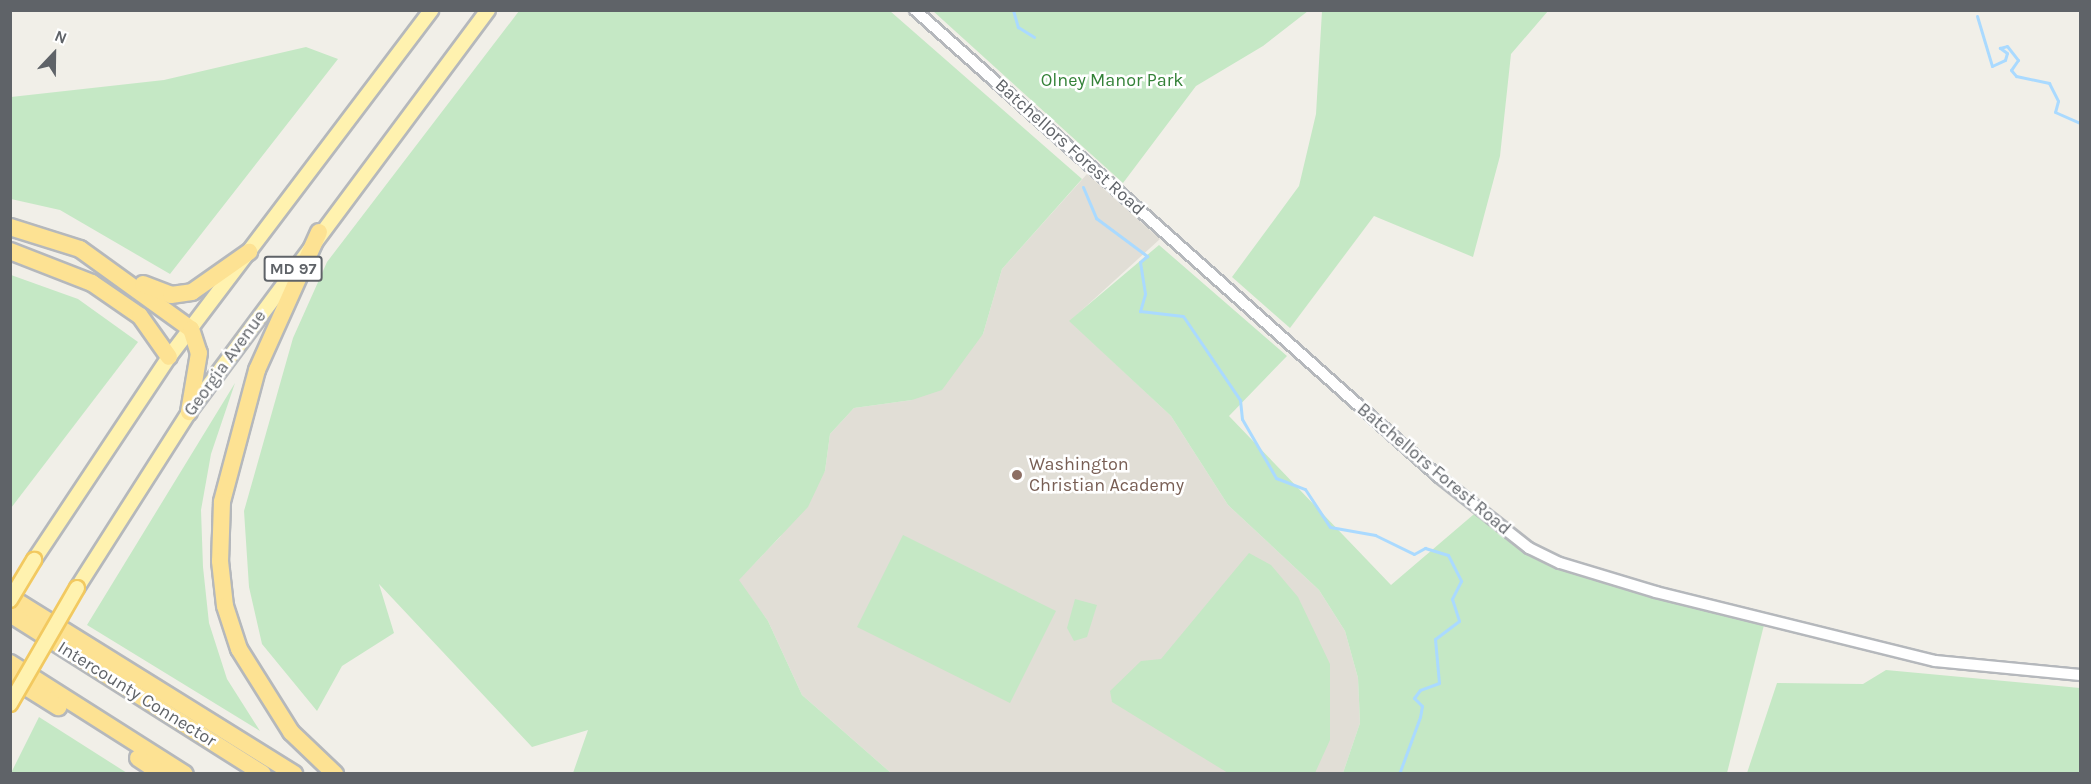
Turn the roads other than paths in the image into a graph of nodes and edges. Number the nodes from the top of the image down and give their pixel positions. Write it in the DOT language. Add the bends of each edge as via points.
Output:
graph roads {
  1 [pos="431,10"];
  2 [pos="488,10"];
  3 [pos="915,10"];
  4 [pos="10,227"];
  5 [pos="319,232"];
  6 [pos="10,251"];
  7 [pos="249,252"];
  8 [pos="117,273"];
  9 [pos="191,329"];
  10 [pos="169,357"];
  11 [pos="189,412"];
  12 [pos="10,599"];
  13 [pos="10,614"];
  14 [pos="10,663"];
  15 [pos="2080,675"];
  16 [pos="10,677"];
  17 [pos="10,704"];
  18 [pos="162,774"];
  19 [pos="185,774"];
  20 [pos="263,774"];
  21 [pos="294,774"];
  22 [pos="335,774"];
  1 -- 7 [label="main road, MD 97"];
  2 -- 5 [label="main road, Georgia Avenue / MD 97"];
  3 -- 15 [label="street, Batchellors Forest Road" via="1439,477 1529,548 1560,563 1656,592 1935,661"];
  4 -- 8 [label="highway" via="80,249"];
  5 -- 11 [label="main road, Georgia Avenue / MD 97"];
  5 -- 22 [label="highway" via="256,370 222,502 220,561 225,606 239,649 291,732"];
  6 -- 10 [label="highway" via="92,283 140,316"];
  7 -- 8 [label="highway" via="206,288 184,294 171,295"];
  7 -- 9 [label="main road, MD 97"];
  8 -- 9 [label="highway"];
  9 -- 10 [label="main road, MD 97"];
  9 -- 11 [label="highway" via="199,352"];
  10 -- 12 [label="main road, MD 97, bridge"];
  11 -- 17 [label="main road, Georgia Avenue / MD 97, bridge" via="77,588"];
  12 -- 21 [label="highway"];
  13 -- 20 [label="highway, Intercounty Connector"];
  14 -- 19 [label="highway"];
  16 -- 18 [label="highway"];
}
